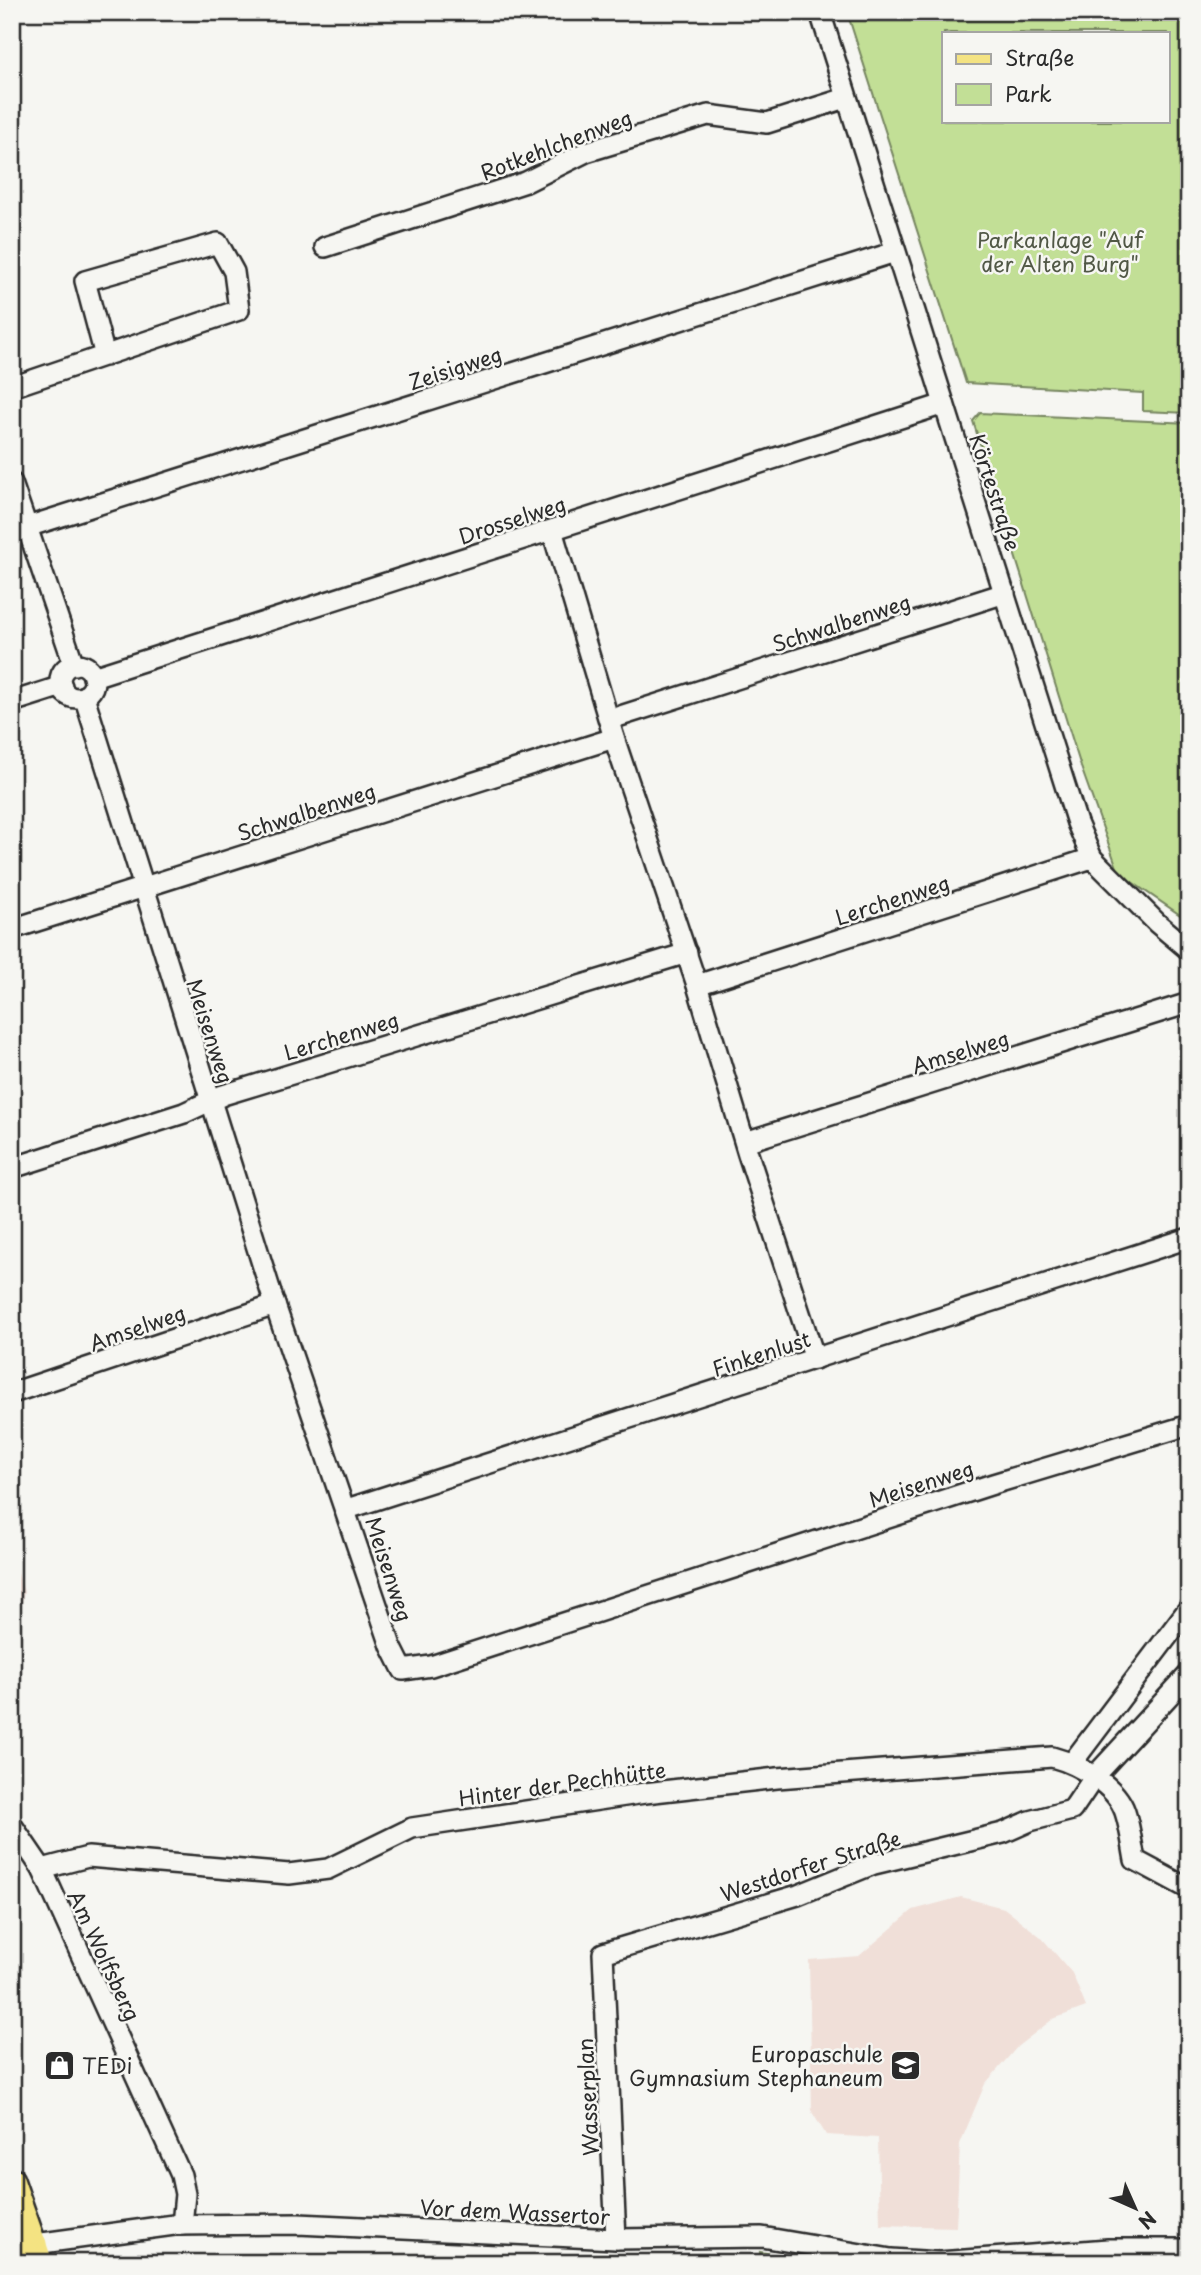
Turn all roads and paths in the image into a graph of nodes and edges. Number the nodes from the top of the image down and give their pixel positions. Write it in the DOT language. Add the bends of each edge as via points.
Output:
graph roads {
  1 [pos="820,12"];
  2 [pos="846,98"];
  3 [pos="325,247"];
  4 [pos="895,252"];
  5 [pos="105,356"];
  6 [pos="12,387"];
  7 [pos="944,404"];
  8 [pos="12,483"];
  9 [pos="21,515"];
  10 [pos="552,530"];
  11 [pos="1005,593"];
  12 [pos="74,665"];
  13 [pos="93,677"];
  14 [pos="62,686"];
  15 [pos="84,696"];
  16 [pos="12,702"];
  17 [pos="612,729"];
  18 [pos="1091,858"];
  19 [pos="141,887"];
  20 [pos="12,929"];
  21 [pos="1189,950"];
  22 [pos="687,953"];
  23 [pos="697,985"];
  24 [pos="1189,1003"];
  25 [pos="209,1101"];
  26 [pos="745,1142"];
  27 [pos="12,1168"];
  28 [pos="1189,1238"];
  29 [pos="275,1305"];
  30 [pos="815,1359"];
  31 [pos="12,1393"];
  32 [pos="1189,1424"];
  33 [pos="346,1509"];
  34 [pos="1189,1608"];
  35 [pos="1189,1674"];
  36 [pos="1072,1762"];
  37 [pos="1095,1776"];
  38 [pos="12,1825"];
  39 [pos="42,1869"];
  40 [pos="1189,1889"];
  41 [pos="603,1953"];
  42 [pos="12,2180"];
  43 [pos="182,2225"];
  44 [pos="616,2239"];
  45 [pos="12,2248"];
  46 [pos="1189,2249"];
  47 [pos="38,2253"];
  1 -- 2 [label="street, Körtestraße"];
  2 -- 3 [label="street, Rotkehlchenweg" via="767,123 708,116 586,152 526,182"];
  2 -- 4 [label="street, Körtestraße"];
  4 -- 7 [label="street, Körtestraße"];
  4 -- 9 [label="street, Zeisigweg"];
  5 -- 5 [label="street" via="239,310 234,272 218,243 85,281"];
  5 -- 6 [label="street"];
  7 -- 10 [label="street, Drosselweg"];
  7 -- 11 [label="street, Körtestraße"];
  8 -- 9 [label="street"];
  9 -- 12 [label="street"];
  10 -- 13 [label="street, Drosselweg"];
  10 -- 17 [label="street"];
  11 -- 17 [label="street, Schwalbenweg"];
  11 -- 18 [label="street, Körtestraße"];
  12 -- 13 [label="street" via="86,667"];
  12 -- 14 [label="street" via="65,670"];
  13 -- 15 [label="street" via="91,690"];
  14 -- 15 [label="street" via="70,696"];
  14 -- 16 [label="street"];
  15 -- 19 [label="street, Meisenweg"];
  17 -- 19 [label="street, Schwalbenweg"];
  17 -- 22 [label="street"];
  18 -- 21 [label="street, Körtestraße"];
  18 -- 23 [label="street, Lerchenweg"];
  19 -- 20 [label="street, Schwalbenweg"];
  19 -- 25 [label="street, Meisenweg"];
  22 -- 23 [label="street"];
  22 -- 25 [label="street, Lerchenweg"];
  23 -- 26 [label="street"];
  24 -- 26 [label="street, Amselweg"];
  25 -- 27 [label="street, Lerchenweg"];
  25 -- 29 [label="street, Meisenweg"];
  26 -- 30 [label="street"];
  28 -- 30 [label="street, Finkenlust"];
  29 -- 31 [label="street, Amselweg"];
  29 -- 33 [label="street, Meisenweg"];
  30 -- 33 [label="street, Finkenlust"];
  32 -- 33 [label="street, Meisenweg" via="431,1665 402,1670"];
  34 -- 36 [label="street"];
  35 -- 37 [label="street"];
  36 -- 37 [label="street, Hinter der Pechhütte"];
  36 -- 39 [label="street, Hinter der Pechhütte" via="1052,1757 645,1793 412,1828 328,1869 289,1874 88,1857"];
  37 -- 40 [label="street, Hinter der Pechhütte" via="1124,1809 1135,1860"];
  37 -- 41 [label="street, Westdorfer Straße" via="1072,1810 1003,1833 874,1864 798,1895"];
  38 -- 39 [label="street, Am Wolfsberg"];
  39 -- 43 [label="street, Am Wolfsberg" via="181,2175 185,2194"];
  41 -- 44 [label="street, Wasserplan"];
  42 -- 47 [label="main road"];
  43 -- 44 [label="street, Vor dem Wassertor" via="298,2224"];
  43 -- 47 [label="street, Vor dem Wassertor"];
  44 -- 46 [label="street, Vor dem Wassertor" via="762,2237 891,2259 939,2262 1108,2249"];
  45 -- 47 [label="main road"];
}
